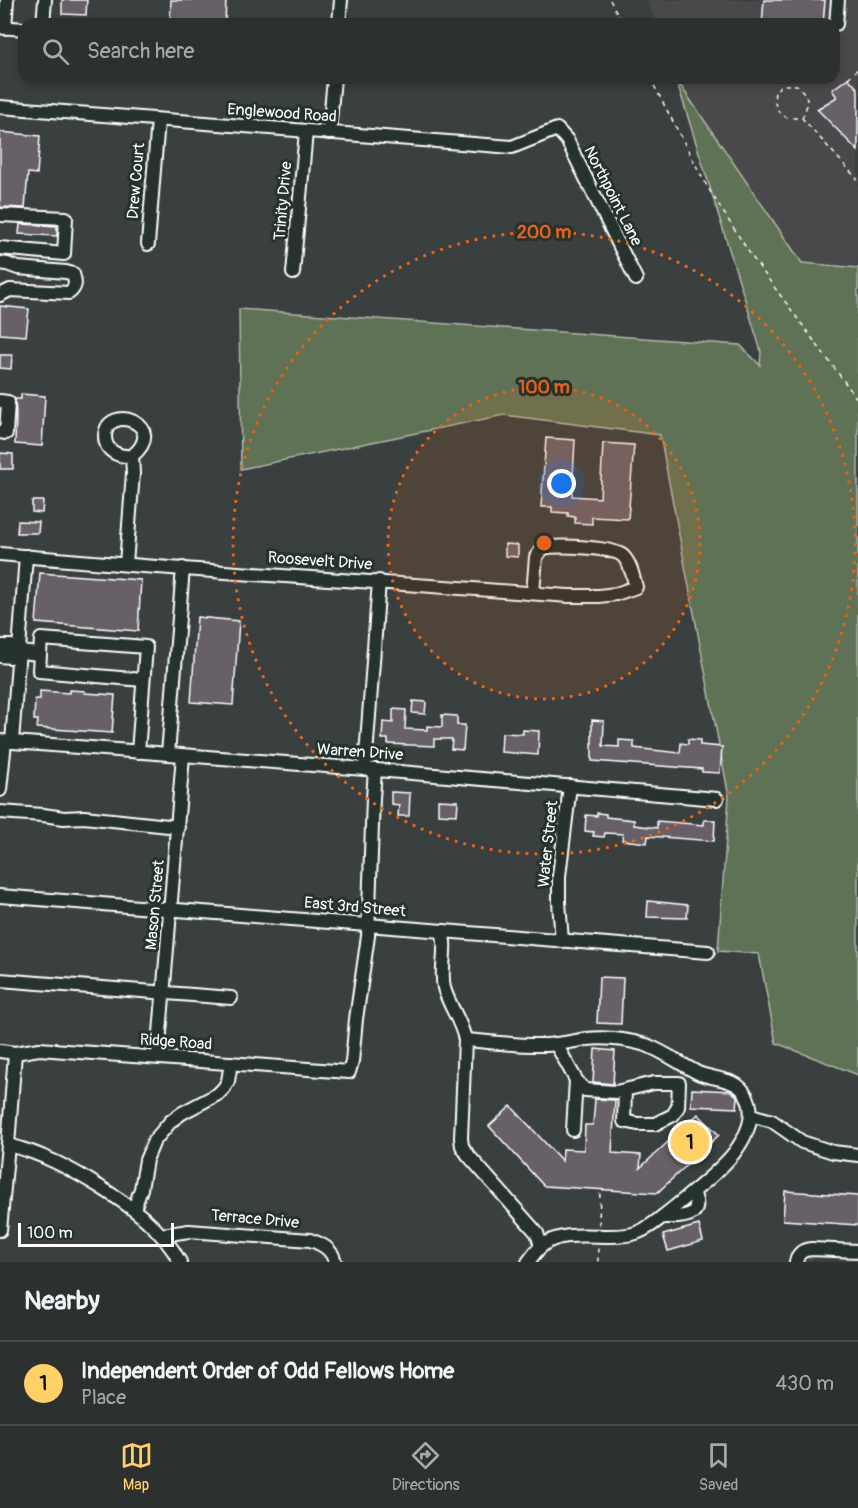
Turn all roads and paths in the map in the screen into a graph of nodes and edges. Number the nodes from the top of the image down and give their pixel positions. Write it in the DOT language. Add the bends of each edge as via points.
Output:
graph roads {
  1 [pos="7,0"];
  2 [pos="45,0"];
  3 [pos="341,0"];
  4 [pos="610,0"];
  5 [pos="838,0"];
  6 [pos="44,18"];
  7 [pos="340,18"];
  8 [pos="619,18"];
  9 [pos="836,18"];
  10 [pos="3,27"];
  11 [pos="18,28"];
  12 [pos="858,69"];
  13 [pos="848,78"];
  14 [pos="333,84"];
  15 [pos="653,84"];
  16 [pos="0,107"];
  17 [pos="802,118"];
  18 [pos="158,120"];
  19 [pos="557,129"];
  20 [pos="306,132"];
  21 [pos="329,134"];
  22 [pos="858,180"];
  23 [pos="0,215"];
  24 [pos="147,244"];
  25 [pos="0,248"];
  26 [pos="0,263"];
  27 [pos="293,273"];
  28 [pos="636,279"];
  29 [pos="0,294"];
  30 [pos="858,400"];
  31 [pos="0,401"];
  32 [pos="0,432"];
  33 [pos="132,456"];
  34 [pos="0,554"];
  35 [pos="26,556"];
  36 [pos="126,564"];
  37 [pos="183,568"];
  38 [pos="379,581"];
  39 [pos="533,593"];
  40 [pos="0,646"];
  41 [pos="19,652"];
  42 [pos="40,654"];
  43 [pos="0,656"];
  44 [pos="143,680"];
  45 [pos="5,742"];
  46 [pos="138,752"];
  47 [pos="168,754"];
  48 [pos="183,756"];
  49 [pos="370,769"];
  50 [pos="570,786"];
  51 [pos="0,790"];
  52 [pos="717,799"];
  53 [pos="0,812"];
  54 [pos="178,827"];
  55 [pos="0,896"];
  56 [pos="171,909"];
  57 [pos="368,925"];
  58 [pos="443,931"];
  59 [pos="562,941"];
  60 [pos="708,952"];
  61 [pos="0,980"];
  62 [pos="164,992"];
  63 [pos="231,998"];
  64 [pos="465,1041"];
  65 [pos="556,1044"];
  66 [pos="0,1052"];
  67 [pos="15,1053"];
  68 [pos="158,1058"];
  69 [pos="231,1063"];
  70 [pos="690,1068"];
  71 [pos="576,1080"];
  72 [pos="679,1083"];
  73 [pos="625,1090"];
  74 [pos="751,1115"];
  75 [pos="573,1130"];
  76 [pos="8,1145"];
  77 [pos="858,1155"];
  78 [pos="134,1209"];
  79 [pos="0,1230"];
  80 [pos="162,1235"];
  81 [pos="542,1246"];
  82 [pos="858,1251"];
  83 [pos="180,1262"];
  84 [pos="335,1262"];
  85 [pos="528,1262"];
  86 [pos="796,1262"];
  1 -- 10 [label="street"];
  2 -- 6 [label="street"];
  3 -- 7 [label="street"];
  4 -- 8 [label="path"];
  5 -- 9 [label="street"];
  10 -- 11 [label="street"];
  12 -- 13 [label="path"];
  14 -- 21 [label="street"];
  15 -- 30 [label="path" via="708,188 752,256"];
  16 -- 18 [label="street, Englewood Road"];
  17 -- 17 [label="path" via="807,94 797,85 781,85 774,102 779,112 787,118"];
  17 -- 22 [label="path"];
  18 -- 20 [label="street, Englewood Road"];
  18 -- 24 [label="street, Drew Court"];
  19 -- 21 [label="street, Englewood Road" via="512,147"];
  19 -- 28 [label="street, Northpoint Lane" via="567,140"];
  20 -- 21 [label="street, Englewood Road"];
  20 -- 27 [label="street, Trinity Drive"];
  23 -- 25 [label="street" via="66,218 64,254"];
  26 -- 29 [label="street" via="66,272 73,274 76,281 69,293 9,290"];
  31 -- 32 [label="street" via="8,402 6,433"];
  33 -- 36 [label="street"];
  34 -- 35 [label="street, Roosevelt Drive"];
  35 -- 36 [label="street, Roosevelt Drive"];
  35 -- 41 [label="street"];
  36 -- 37 [label="street, Roosevelt Drive"];
  37 -- 38 [label="street, Roosevelt Drive"];
  37 -- 47 [label="street"];
  38 -- 39 [label="street, Roosevelt Drive"];
  38 -- 49 [label="street"];
  39 -- 39 [label="street, Roosevelt Drive" via="599,596 636,587 623,555 613,550 554,546 543,548 536,557"];
  40 -- 41 [label="street" via="10,646"];
  41 -- 42 [label="street"];
  41 -- 43 [label="street" via="10,657"];
  41 -- 45 [label="street"];
  42 -- 44 [label="street" via="39,671"];
  42 -- 44 [label="street" via="41,639 146,648"];
  44 -- 46 [label="street"];
  45 -- 46 [label="street, Warren Drive"];
  45 -- 51 [label="street"];
  46 -- 47 [label="street, Warren Drive"];
  47 -- 48 [label="street, Warren Drive"];
  48 -- 49 [label="street, Warren Drive"];
  48 -- 54 [label="street, Mason Street"];
  49 -- 50 [label="street, Warren Drive"];
  49 -- 57 [label="street" via="373,798"];
  50 -- 52 [label="street, Warren Drive"];
  50 -- 59 [label="street, Water Street" via="559,876"];
  53 -- 54 [label="street"];
  54 -- 56 [label="street, Mason Street"];
  55 -- 56 [label="street, East 3rd Street"];
  56 -- 57 [label="street, East 3rd Street"];
  56 -- 62 [label="street, Mason Street"];
  57 -- 58 [label="street, East 3rd Street"];
  57 -- 69 [label="street, Ridge Road" via="349,1072"];
  58 -- 59 [label="street, East 3rd Street"];
  58 -- 64 [label="street" via="444,985"];
  59 -- 60 [label="street, East 3rd Street"];
  61 -- 62 [label="street"];
  62 -- 63 [label="street"];
  62 -- 68 [label="street, Mason Street"];
  64 -- 65 [label="street"];
  64 -- 81 [label="street" via="462,1146 537,1233"];
  65 -- 70 [label="street" via="588,1039 628,1041 660,1051"];
  65 -- 71 [label="street"];
  66 -- 67 [label="street, Ridge Road"];
  67 -- 68 [label="street, Ridge Road" via="39,1049"];
  67 -- 76 [label="street"];
  68 -- 69 [label="street, Ridge Road"];
  69 -- 78 [label="street" via="224,1088 171,1121 154,1141"];
  70 -- 72 [label="street"];
  70 -- 74 [label="street" via="736,1084 747,1096"];
  71 -- 73 [label="street" via="585,1090"];
  71 -- 75 [label="street"];
  72 -- 73 [label="street" via="654,1083"];
  72 -- 73 [label="street" via="678,1107 673,1115 655,1124 624,1121"];
  74 -- 77 [label="street" via="772,1121 802,1142"];
  74 -- 81 [label="street" via="734,1154 642,1231 625,1236 560,1237"];
  76 -- 78 [label="street" via="30,1150 75,1171"];
  76 -- 79 [label="street"];
  78 -- 80 [label="street"];
  80 -- 83 [label="street"];
  80 -- 84 [label="street, Terrace Drive" via="189,1231 310,1240 328,1249"];
  81 -- 85 [label="street"];
  82 -- 86 [label="street" via="804,1250"];
}
